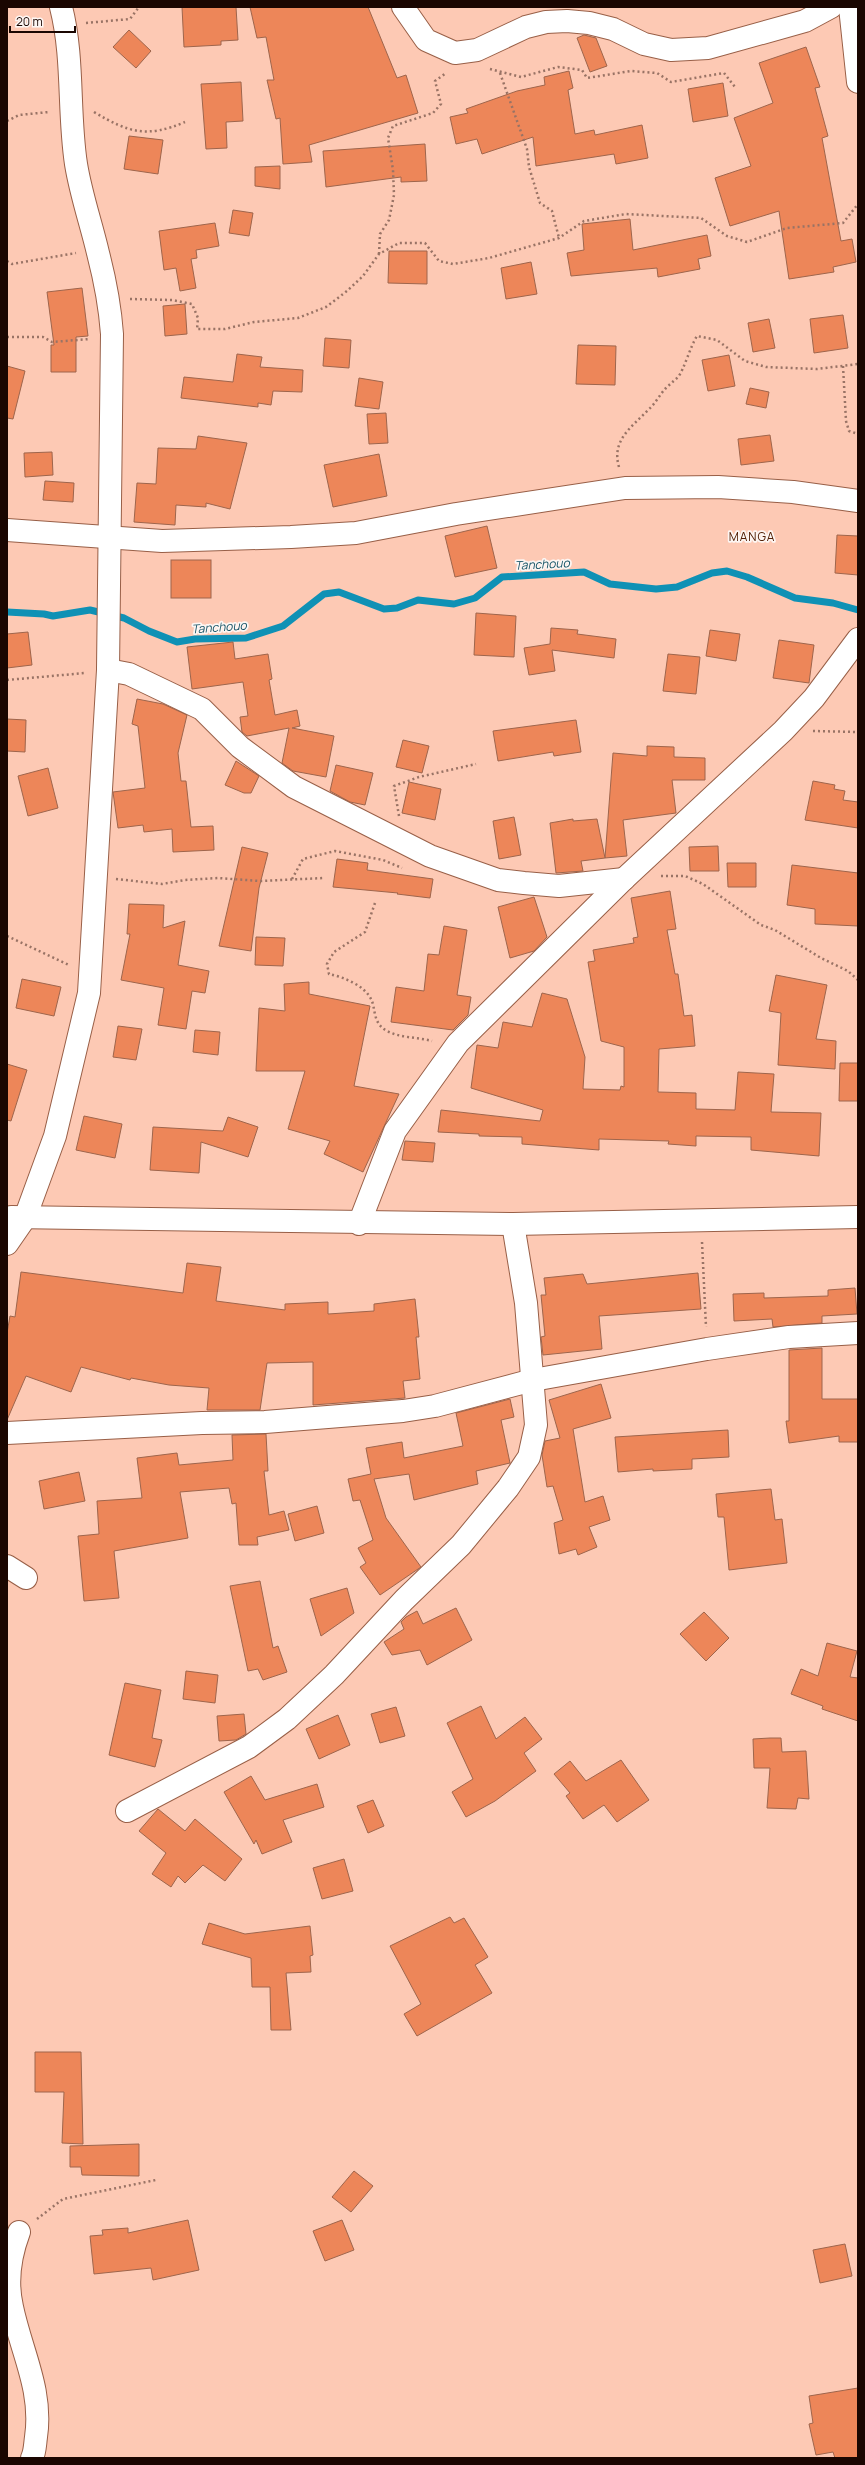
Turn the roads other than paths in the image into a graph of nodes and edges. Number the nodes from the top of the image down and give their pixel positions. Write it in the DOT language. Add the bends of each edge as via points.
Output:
graph roads {
  1 [pos="61,7"];
  2 [pos="403,7"];
  3 [pos="831,7"];
  4 [pos="850,7"];
  5 [pos="858,82"];
  6 [pos="858,501"];
  7 [pos="7,530"];
  8 [pos="108,539"];
  9 [pos="858,639"];
  10 [pos="108,670"];
  11 [pos="624,879"];
  12 [pos="16,1217"];
  13 [pos="858,1217"];
  14 [pos="359,1224"];
  15 [pos="514,1224"];
  16 [pos="7,1244"];
  17 [pos="858,1333"];
  18 [pos="533,1380"];
  19 [pos="7,1433"];
  20 [pos="7,1566"];
  21 [pos="26,1578"];
  22 [pos="127,1811"];
  23 [pos="19,2232"];
  24 [pos="32,2458"];
  1 -- 8 [label="street" via="66,28 70,110 81,192 108,296 112,334 113,388"];
  2 -- 3 [label="street" via="426,40 455,53 477,50 526,27 546,22 567,21 613,29 644,44 671,50 708,48 805,20"];
  4 -- 5 [label="street"];
  6 -- 8 [label="street" via="793,492 718,486 624,488 456,514 356,533 226,540"];
  7 -- 8 [label="street"];
  8 -- 10 [label="street"];
  9 -- 11 [label="street" via="814,698 783,731"];
  10 -- 11 [label="street" via="129,674 202,709 240,747 294,787 430,856 498,880 559,886"];
  10 -- 12 [label="street" via="91,974 86,1010 54,1136"];
  11 -- 14 [label="street" via="458,1043 395,1131"];
  12 -- 14 [label="street"];
  12 -- 16 [label="street"];
  13 -- 15 [label="street"];
  14 -- 15 [label="street"];
  15 -- 18 [label="street" via="526,1303"];
  17 -- 18 [label="street" via="789,1337"];
  18 -- 19 [label="street" via="435,1406 355,1416"];
  18 -- 22 [label="street" via="536,1425 530,1457 461,1545 404,1600 334,1675 287,1719 249,1747"];
  20 -- 21 [label="street"];
  23 -- 24 [label="street" via="11,2252 9,2279 12,2307 36,2390 38,2425"];
}
